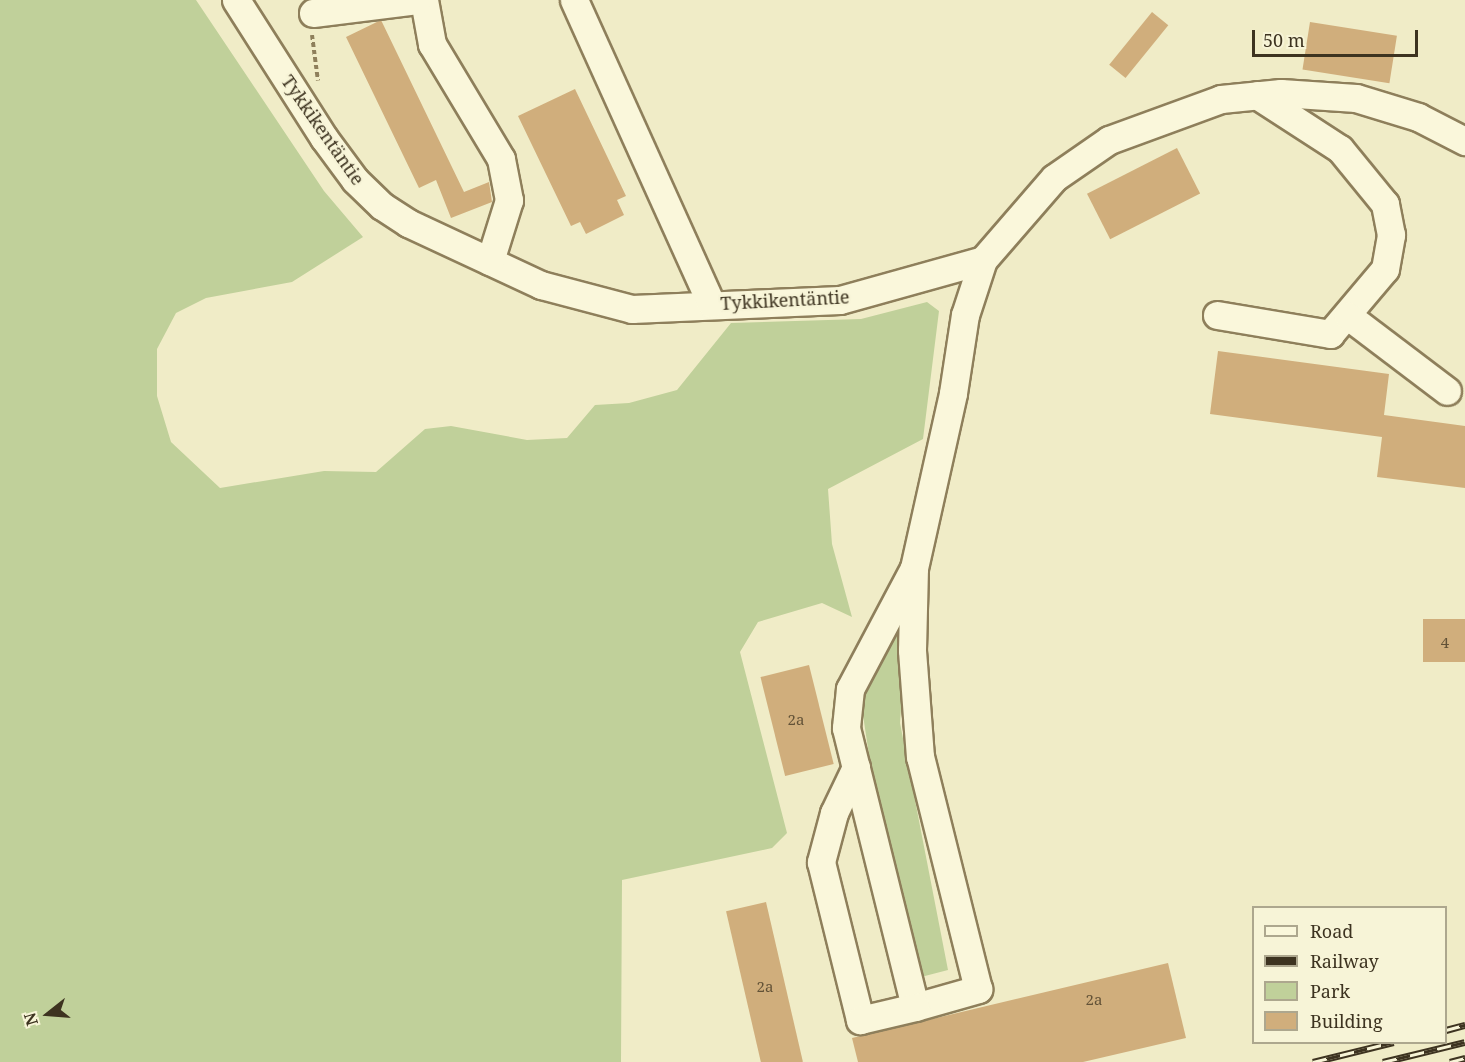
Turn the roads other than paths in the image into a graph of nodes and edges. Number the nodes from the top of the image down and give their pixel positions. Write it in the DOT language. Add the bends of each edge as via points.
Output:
graph roads {
  1 [pos="236,0"];
  2 [pos="417,0"];
  3 [pos="424,0"];
  4 [pos="574,0"];
  5 [pos="313,13"];
  6 [pos="1257,95"];
  7 [pos="1465,141"];
  8 [pos="982,260"];
  9 [pos="490,261"];
  10 [pos="711,304"];
  11 [pos="1217,315"];
  12 [pos="1348,316"];
  13 [pos="1447,391"];
  14 [pos="914,568"];
  15 [pos="856,767"];
  16 [pos="915,1007"];
  1 -- 9 [label="street, Tykkikentäntie" via="355,180 382,206 408,223"];
  2 -- 5 [label="street"];
  3 -- 9 [label="street" via="432,44 501,159 509,200"];
  4 -- 10 [label="street"];
  6 -- 7 [label="street" via="1356,98 1418,117"];
  6 -- 8 [label="street" via="1221,99 1109,140 1054,178"];
  6 -- 12 [label="street" via="1340,149 1385,204 1391,235 1385,269"];
  8 -- 10 [label="street, Tykkikentäntie" via="840,300"];
  8 -- 14 [label="street" via="965,315 954,393"];
  9 -- 10 [label="street, Tykkikentäntie" via="541,285 632,309"];
  11 -- 12 [label="street" via="1330,334"];
  12 -- 13 [label="street"];
  14 -- 15 [label="street" via="850,689 846,728"];
  14 -- 16 [label="street" via="912,650 920,757 978,989"];
  15 -- 16 [label="street"];
  15 -- 16 [label="street" via="834,813 820,862 860,1020"];
}
